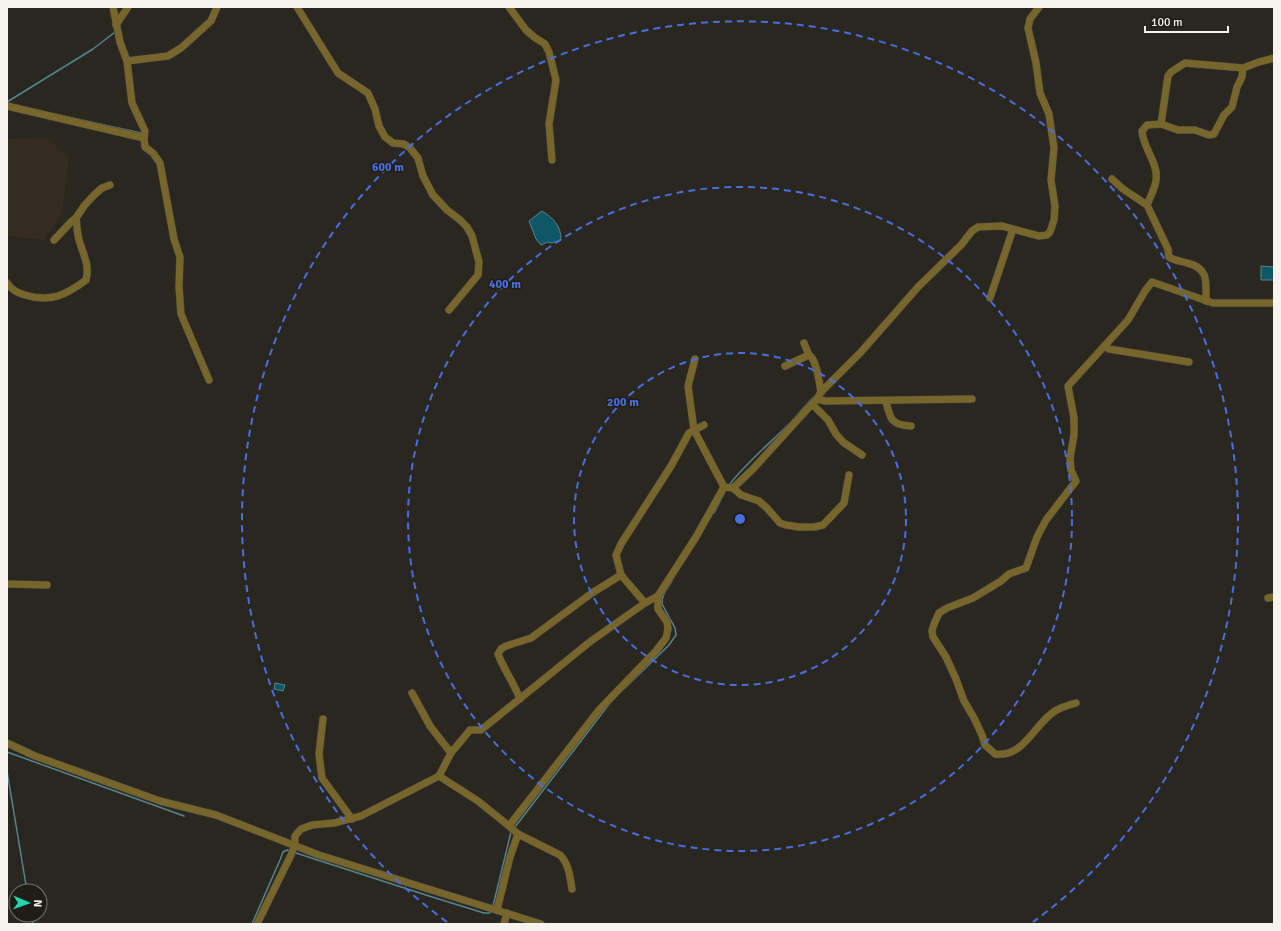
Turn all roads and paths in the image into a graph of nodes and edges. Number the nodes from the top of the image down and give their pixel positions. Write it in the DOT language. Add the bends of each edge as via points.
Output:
graph roads {
  1 [pos="113,7"];
  2 [pos="128,7"];
  3 [pos="217,7"];
  4 [pos="297,7"];
  5 [pos="509,7"];
  6 [pos="1039,7"];
  7 [pos="117,28"];
  8 [pos="1274,58"];
  9 [pos="127,61"];
  10 [pos="1243,68"];
  11 [pos="7,106"];
  12 [pos="1160,124"];
  13 [pos="144,138"];
  14 [pos="552,160"];
  15 [pos="1112,179"];
  16 [pos="110,186"];
  17 [pos="1147,205"];
  18 [pos="76,218"];
  19 [pos="1013,229"];
  20 [pos="54,240"];
  21 [pos="7,283"];
  22 [pos="9,290"];
  23 [pos="990,298"];
  24 [pos="1206,301"];
  25 [pos="1274,303"];
  26 [pos="449,310"];
  27 [pos="804,343"];
  28 [pos="1105,346"];
  29 [pos="809,355"];
  30 [pos="695,360"];
  31 [pos="1189,362"];
  32 [pos="785,366"];
  33 [pos="209,380"];
  34 [pos="821,392"];
  35 [pos="972,399"];
  36 [pos="886,401"];
  37 [pos="815,402"];
  38 [pos="704,425"];
  39 [pos="911,426"];
  40 [pos="694,430"];
  41 [pos="862,454"];
  42 [pos="849,475"];
  43 [pos="728,487"];
  44 [pos="621,576"];
  45 [pos="7,584"];
  46 [pos="47,585"];
  47 [pos="658,596"];
  48 [pos="645,603"];
  49 [pos="412,693"];
  50 [pos="520,698"];
  51 [pos="1076,702"];
  52 [pos="323,719"];
  53 [pos="7,743"];
  54 [pos="451,753"];
  55 [pos="439,776"];
  56 [pos="352,818"];
  57 [pos="513,830"];
  58 [pos="293,850"];
  59 [pos="572,889"];
  60 [pos="494,909"];
  61 [pos="507,913"];
  62 [pos="257,924"];
  63 [pos="504,924"];
  64 [pos="541,924"];
  1 -- 7 [label="street"];
  2 -- 7 [label="street"];
  3 -- 9 [label="street" via="210,21 181,48 168,56"];
  4 -- 26 [label="street" via="338,73 368,93 385,137 393,143 404,144 410,148 418,158 423,176 433,195 463,223 472,236 479,262 478,275"];
  5 -- 14 [label="street" via="526,30 545,44 549,52 556,80 549,124"];
  6 -- 19 [label="street" via="1030,19 1028,28 1040,92 1049,114 1054,148 1051,180 1055,206 1054,220 1047,235 1040,236"];
  7 -- 9 [label="street"];
  8 -- 10 [label="street"];
  9 -- 13 [label="street" via="132,102 145,131"];
  10 -- 12 [label="street" via="1185,63 1171,72 1168,76"];
  10 -- 12 [label="street" via="1232,107 1224,115 1214,134 1178,130"];
  11 -- 13 [label="street"];
  12 -- 17 [label="street" via="1147,125 1142,130 1157,172"];
  13 -- 33 [label="street" via="145,147 160,163 174,239 180,257 178,287 181,314"];
  15 -- 17 [label="street"];
  16 -- 18 [label="street" via="102,188 94,195"];
  17 -- 24 [label="street" via="1168,249 1169,257 1201,268 1206,281"];
  18 -- 20 [label="street"];
  18 -- 22 [label="street" via="78,239 87,261 86,280 66,294 56,297 31,296"];
  19 -- 23 [label="street"];
  19 -- 34 [label="street" via="988,226 978,227 972,231"];
  21 -- 22 [label="street"];
  24 -- 25 [label="street"];
  24 -- 28 [label="street" via="1152,282 1128,320"];
  27 -- 29 [label="street"];
  28 -- 31 [label="street" via="1109,349"];
  28 -- 51 [label="street" via="1068,386 1074,418 1071,470 1076,481 1046,520 1026,568 1009,574 973,598 939,613 932,631 964,701 977,723 985,745 995,754 1007,754 1022,746 1055,711"];
  29 -- 32 [label="street"];
  29 -- 34 [label="street" via="814,361"];
  30 -- 40 [label="street" via="688,386"];
  34 -- 37 [label="street"];
  35 -- 36 [label="street"];
  36 -- 37 [label="street"];
  36 -- 39 [label="street" via="893,421 900,426"];
  37 -- 41 [label="street" via="843,442"];
  37 -- 43 [label="street" via="753,469"];
  38 -- 40 [label="street"];
  40 -- 43 [label="street"];
  40 -- 44 [label="street" via="689,433 621,544 616,555"];
  42 -- 43 [label="street" via="844,503 823,525 814,527 780,523 759,501"];
  43 -- 47 [label="street"];
  44 -- 48 [label="street"];
  44 -- 50 [label="street" via="592,593 531,638 501,649 498,654 500,661"];
  45 -- 46 [label="street"];
  47 -- 48 [label="street"];
  47 -- 57 [label="street" via="658,609 667,622 666,638 599,710"];
  48 -- 50 [label="street"];
  49 -- 54 [label="street" via="430,726"];
  50 -- 54 [label="street" via="481,730 470,730"];
  52 -- 56 [label="street" via="319,754 322,778"];
  53 -- 58 [label="street" via="35,756 160,801 216,815"];
  54 -- 55 [label="street"];
  55 -- 56 [label="street" via="361,816"];
  55 -- 57 [label="street" via="478,801"];
  56 -- 58 [label="street" via="301,829 295,836"];
  57 -- 59 [label="street" via="560,855 568,867"];
  57 -- 60 [label="street" via="510,857"];
  58 -- 60 [label="street" via="301,849"];
  58 -- 62 [label="street"];
  60 -- 61 [label="street"];
  61 -- 63 [label="street"];
  61 -- 64 [label="street"];
}
